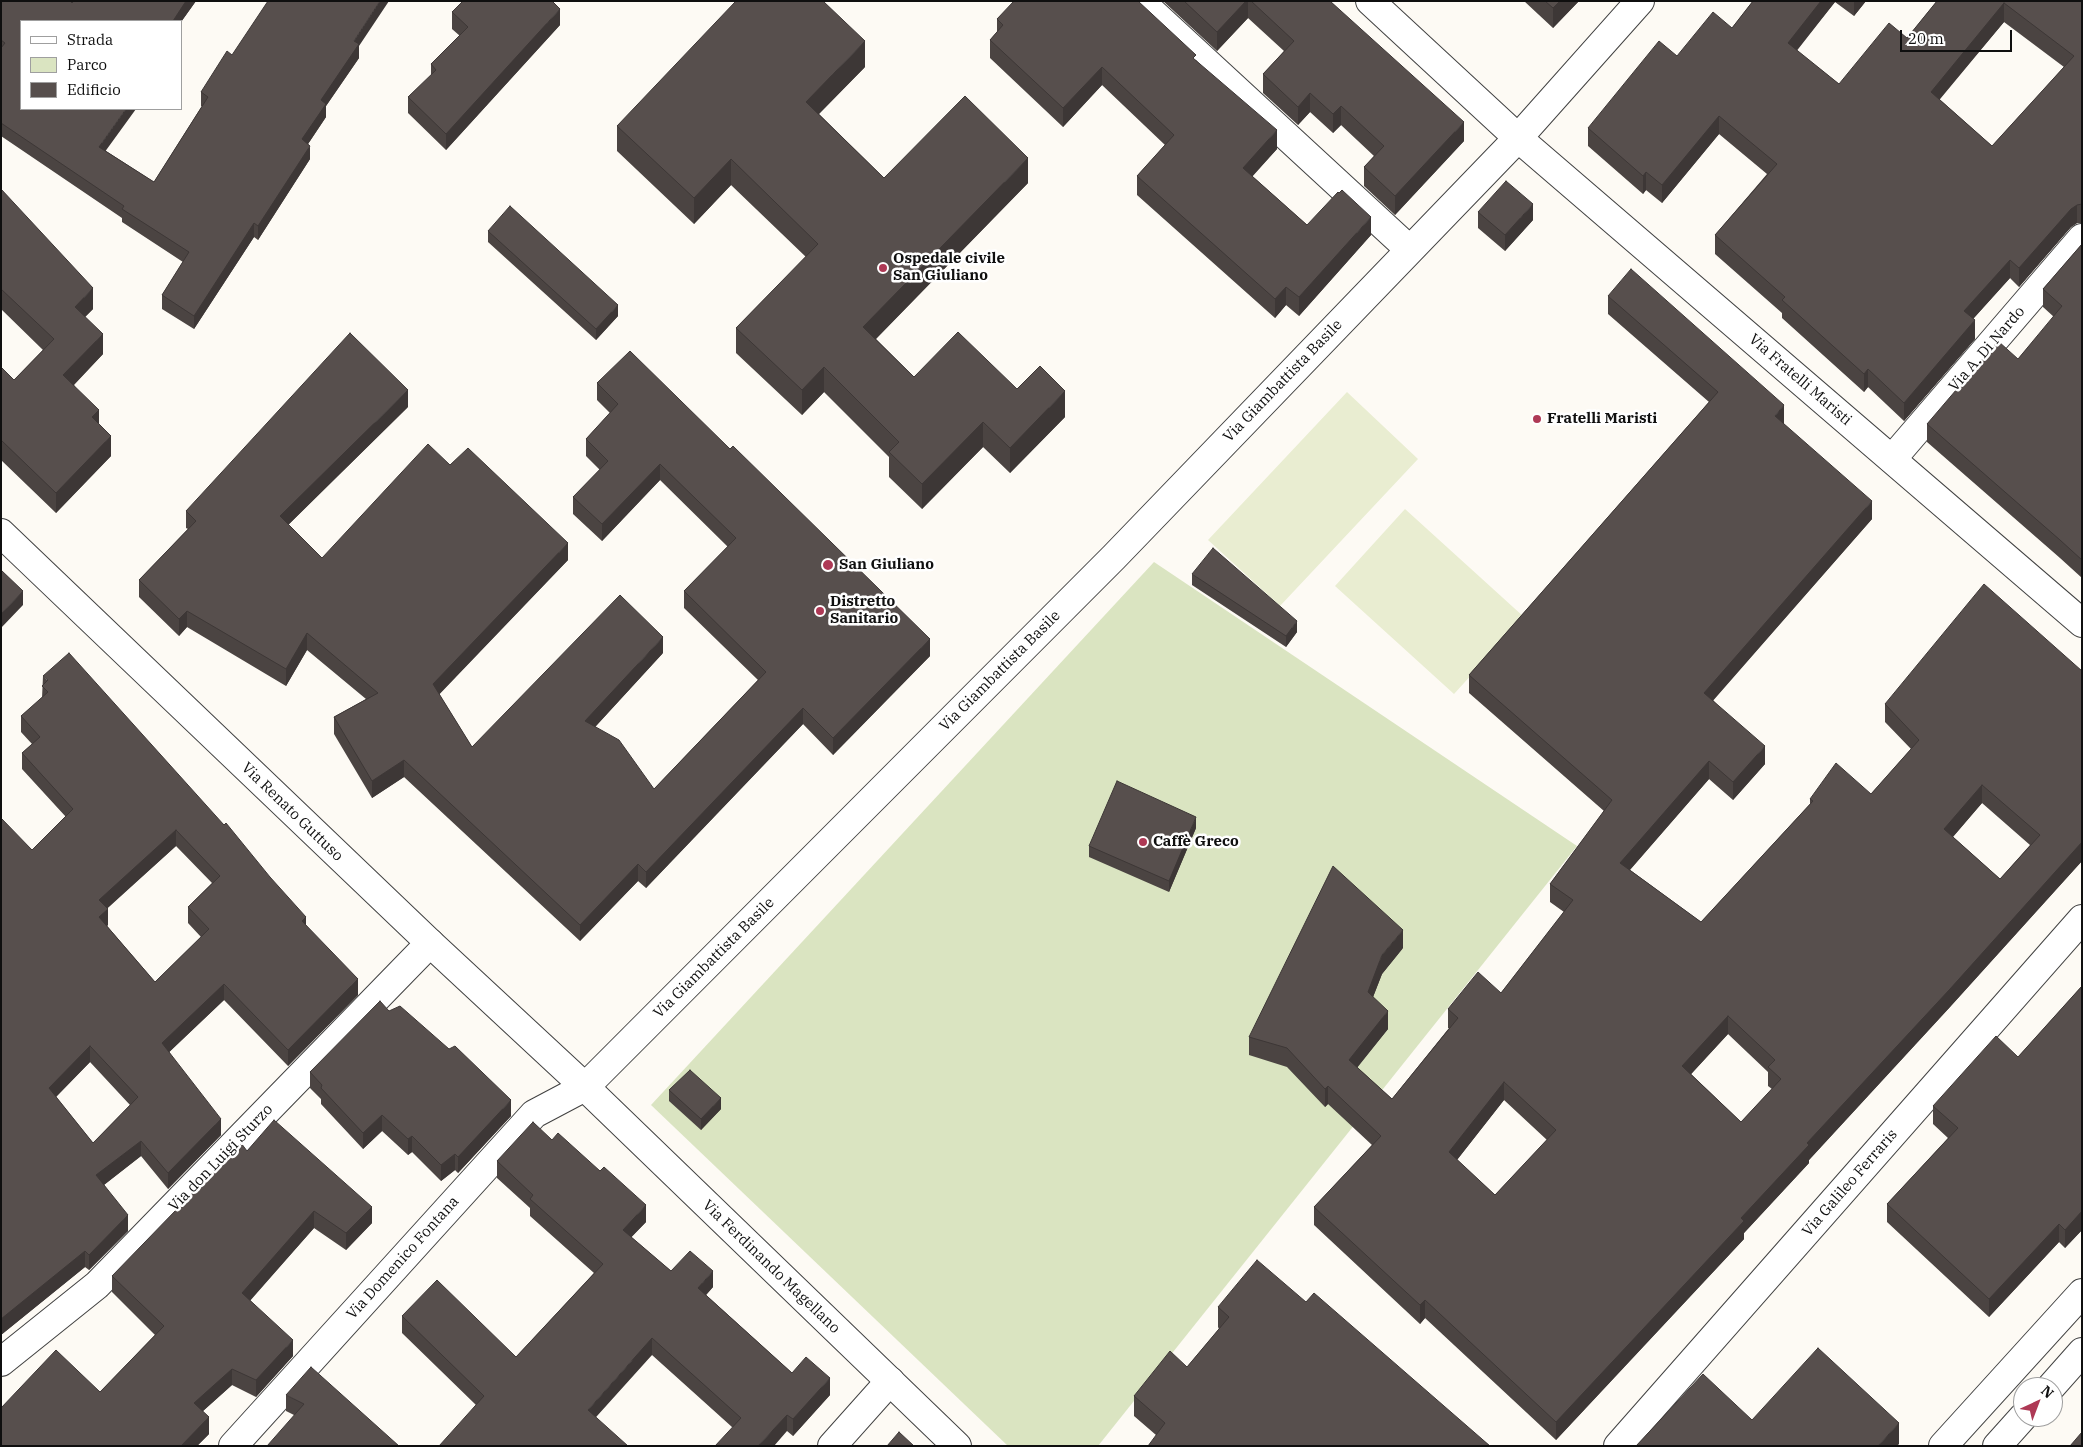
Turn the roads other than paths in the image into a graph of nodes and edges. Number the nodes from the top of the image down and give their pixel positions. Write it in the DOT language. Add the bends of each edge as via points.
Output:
graph roads {
  1 [pos="1140,1"];
  2 [pos="1370,1"];
  3 [pos="1640,1"];
  4 [pos="1518,138"];
  5 [pos="2082,238"];
  6 [pos="1410,250"];
  7 [pos="1892,460"];
  8 [pos="1,534"];
  9 [pos="2082,623"];
  10 [pos="2082,919"];
  11 [pos="430,943"];
  12 [pos="585,1087"];
  13 [pos="2082,1293"];
  14 [pos="2082,1352"];
  15 [pos="1,1362"];
  16 [pos="2059,1377"];
  17 [pos="890,1382"];
  18 [pos="2014,1427"];
  19 [pos="233,1446"];
  20 [pos="832,1446"];
  21 [pos="957,1446"];
  22 [pos="1618,1446"];
  23 [pos="1943,1446"];
  24 [pos="1997,1446"];
  1 -- 6 [label="street"];
  2 -- 4 [label="street, Via Fratelli Maristi"];
  3 -- 4 [label="street, Via Giambattista Basile"];
  4 -- 6 [label="street, Via Giambattista Basile"];
  4 -- 7 [label="street, Via Fratelli Maristi"];
  5 -- 7 [label="street, Via A. Di Nardo"];
  6 -- 12 [label="street, Via Giambattista Basile" via="1114,557"];
  7 -- 9 [label="street, Via Fratelli Maristi"];
  8 -- 11 [label="street, Via Renato Guttuso"];
  10 -- 22 [label="street, Via Galileo Ferraris"];
  11 -- 12 [label="street, Via Renato Guttuso"];
  11 -- 15 [label="street, Via don Luigi Sturzo" via="97,1285"];
  12 -- 17 [label="street, Via Ferdinando Magellano"];
  12 -- 19 [label="street, Via Domenico Fontana" via="534,1114"];
  13 -- 23 [label="street"];
  14 -- 16 [label="street"];
  17 -- 20 [label="street"];
  17 -- 21 [label="street, Via Ferdinando Magellano"];
  18 -- 24 [label="street"];
}
